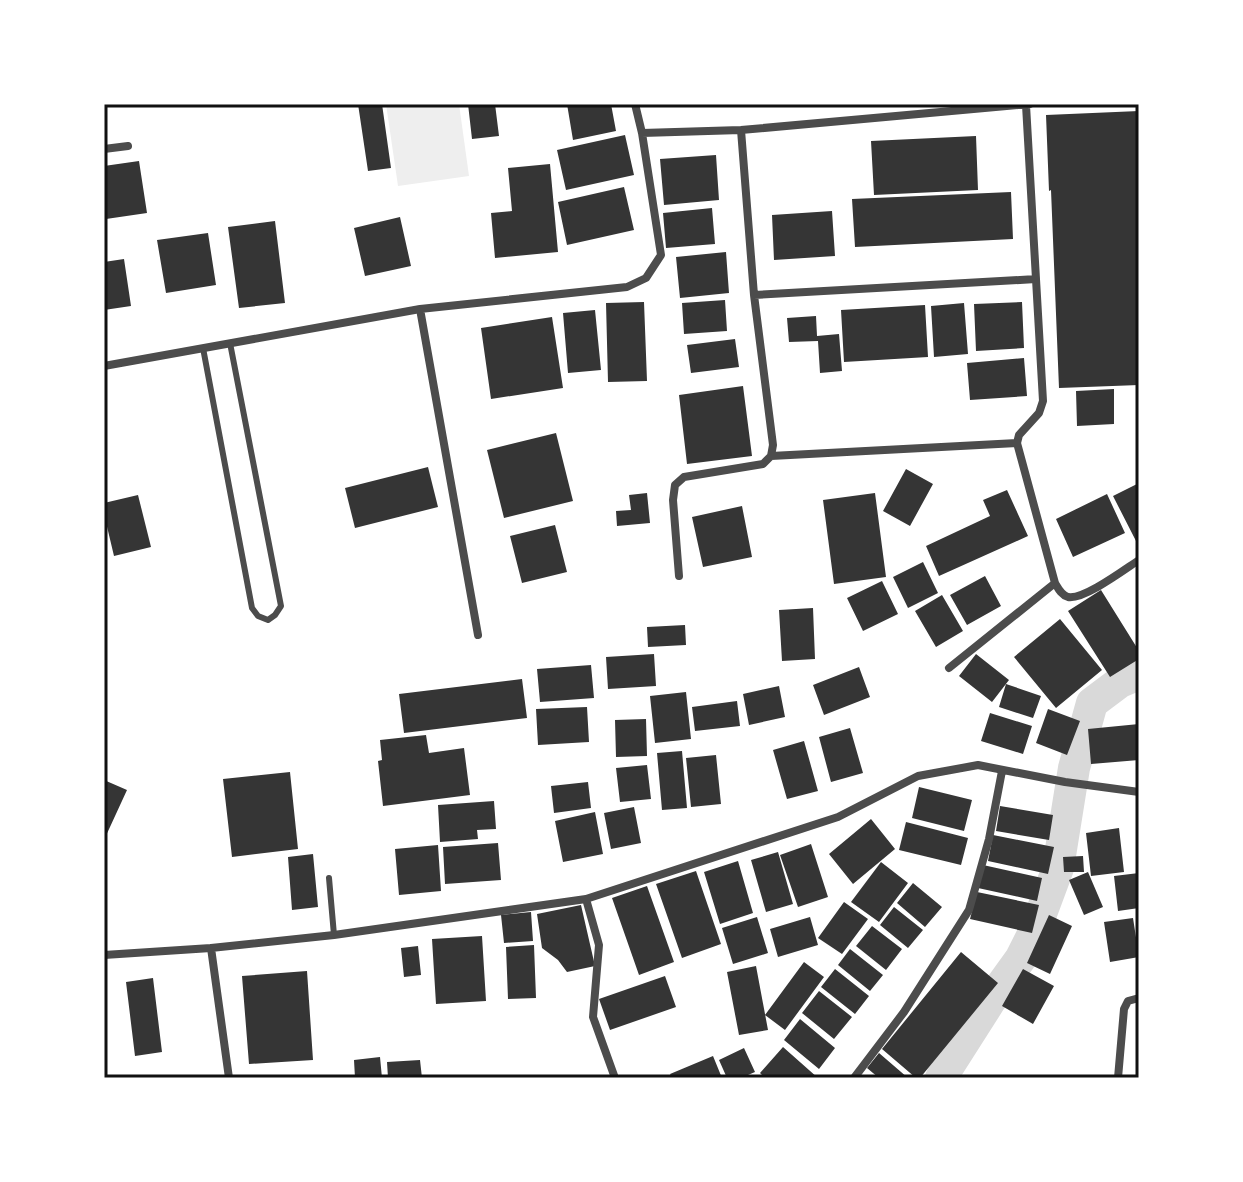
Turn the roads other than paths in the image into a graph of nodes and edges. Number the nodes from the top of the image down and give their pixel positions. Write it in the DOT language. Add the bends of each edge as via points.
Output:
graph roads {
  1 [pos="635,104"];
  2 [pos="1028,104"];
  3 [pos="996,105"];
  4 [pos="741,130"];
  5 [pos="642,133"];
  6 [pos="128,146"];
  7 [pos="104,149"];
  8 [pos="1036,279"];
  9 [pos="754,295"];
  10 [pos="420,309"];
  11 [pos="230,343"];
  12 [pos="203,348"];
  13 [pos="104,366"];
  14 [pos="1017,443"];
  15 [pos="771,456"];
  16 [pos="1139,560"];
  17 [pos="679,576"];
  18 [pos="1055,583"];
  19 [pos="478,635"];
  20 [pos="949,668"];
  21 [pos="1002,771"];
  22 [pos="1139,792"];
  23 [pos="329,878"];
  24 [pos="586,899"];
  25 [pos="334,935"];
  26 [pos="211,948"];
  27 [pos="104,955"];
  28 [pos="1139,998"];
  29 [pos="229,1078"];
  30 [pos="615,1078"];
  31 [pos="854,1078"];
  32 [pos="1118,1078"];
  1 -- 5 [label="street"];
  2 -- 3 [label="street"];
  2 -- 8 [label="street"];
  3 -- 4 [label="street"];
  4 -- 5 [label="street"];
  4 -- 9 [label="street"];
  5 -- 10 [label="street" via="661,255 646,278 627,287"];
  6 -- 7 [label="street"];
  8 -- 9 [label="street"];
  8 -- 14 [label="street" via="1043,401"];
  9 -- 15 [label="street"];
  10 -- 11 [label="street"];
  10 -- 19 [label="street"];
  11 -- 12 [label="street"];
  11 -- 12 [label="lane" via="281,606 268,620 252,608"];
  12 -- 13 [label="street"];
  14 -- 15 [label="street"];
  14 -- 18 [label="street"];
  15 -- 17 [label="street" via="763,464 684,477 675,485"];
  16 -- 18 [label="street" via="1082,595 1069,597"];
  18 -- 20 [label="street"];
  21 -- 22 [label="street"];
  21 -- 24 [label="street" via="978,765 918,776 838,817"];
  21 -- 31 [label="street" via="969,910"];
  23 -- 25 [label="lane"];
  24 -- 25 [label="street"];
  24 -- 30 [label="street" via="599,945 593,1017"];
  25 -- 26 [label="street"];
  26 -- 27 [label="street"];
  26 -- 29 [label="street"];
  28 -- 32 [label="street" via="1128,1001 1124,1009"];
}
